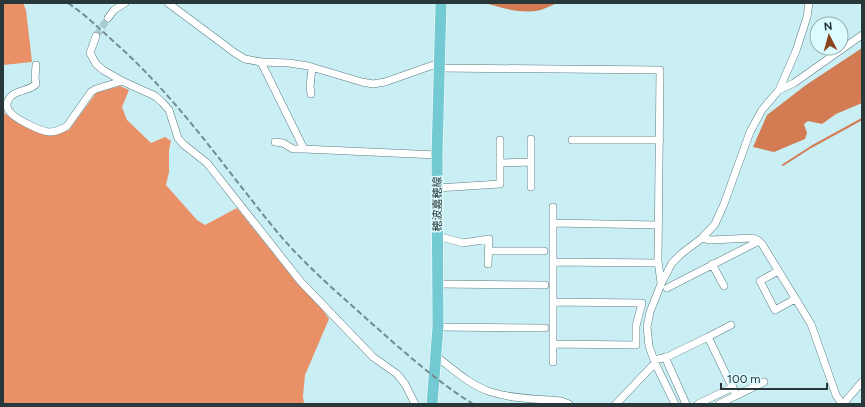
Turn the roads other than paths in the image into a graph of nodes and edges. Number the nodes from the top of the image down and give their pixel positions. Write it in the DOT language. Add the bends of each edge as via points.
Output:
graph roads {
  1 [pos="125,3"];
  2 [pos="168,3"];
  3 [pos="440,3"];
  4 [pos="808,3"];
  5 [pos="108,18"];
  6 [pos="862,35"];
  7 [pos="96,36"];
  8 [pos="262,62"];
  9 [pos="36,65"];
  10 [pos="439,66"];
  11 [pos="312,67"];
  12 [pos="122,81"];
  13 [pos="779,90"];
  14 [pos="311,94"];
  15 [pos="531,139"];
  16 [pos="500,140"];
  17 [pos="572,140"];
  18 [pos="660,140"];
  19 [pos="275,142"];
  20 [pos="304,149"];
  21 [pos="437,155"];
  22 [pos="531,162"];
  23 [pos="500,163"];
  24 [pos="531,187"];
  25 [pos="437,188"];
  26 [pos="553,207"];
  27 [pos="553,223"];
  28 [pos="658,225"];
  29 [pos="437,236"];
  30 [pos="702,238"];
  31 [pos="759,241"];
  32 [pos="488,251"];
  33 [pos="544,251"];
  34 [pos="553,262"];
  35 [pos="658,263"];
  36 [pos="488,264"];
  37 [pos="712,264"];
  38 [pos="778,271"];
  39 [pos="437,284"];
  40 [pos="545,285"];
  41 [pos="664,286"];
  42 [pos="724,286"];
  43 [pos="795,299"];
  44 [pos="553,302"];
  45 [pos="731,325"];
  46 [pos="438,327"];
  47 [pos="545,328"];
  48 [pos="708,337"];
  49 [pos="553,344"];
  50 [pos="436,357"];
  51 [pos="665,357"];
  52 [pos="553,362"];
  53 [pos="654,362"];
  54 [pos="764,382"];
  55 [pos="862,382"];
  56 [pos="733,387"];
  57 [pos="736,394"];
  58 [pos="415,404"];
  59 [pos="432,404"];
  60 [pos="570,404"];
  61 [pos="616,404"];
  62 [pos="675,404"];
  63 [pos="686,404"];
  64 [pos="698,404"];
  65 [pos="719,404"];
  66 [pos="842,404"];
  1 -- 5 [label="street" via="114,10"];
  2 -- 8 [label="street" via="244,59"];
  3 -- 10 [label="main road, 穂波嘉穂線"];
  4 -- 13 [label="street" via="807,17 796,51"];
  6 -- 13 [label="street" via="794,83"];
  7 -- 12 [label="street" via="90,53 93,61"];
  8 -- 11 [label="street"];
  8 -- 20 [label="street"];
  9 -- 12 [label="street" via="36,84 33,88 14,94 8,100 7,106 9,112 19,120 47,132 61,130 66,126 93,90"];
  10 -- 11 [label="street" via="372,84"];
  10 -- 18 [label="street" via="660,70"];
  10 -- 21 [label="main road, 穂波嘉穂線"];
  11 -- 14 [label="street"];
  12 -- 58 [label="street" via="155,96 162,102 169,110 178,138 183,144 207,163 301,282 373,357 397,374"];
  13 -- 30 [label="street" via="762,110 750,132 724,204 714,224"];
  15 -- 22 [label="street"];
  16 -- 23 [label="street"];
  17 -- 18 [label="street"];
  18 -- 28 [label="street"];
  19 -- 20 [label="street" via="293,149"];
  20 -- 21 [label="street"];
  21 -- 25 [label="main road, 穂波嘉穂線"];
  22 -- 23 [label="street"];
  22 -- 24 [label="street"];
  23 -- 25 [label="street" via="500,184"];
  25 -- 29 [label="main road, 穂波嘉穂線"];
  26 -- 27 [label="street"];
  27 -- 28 [label="street"];
  27 -- 34 [label="street"];
  28 -- 35 [label="street"];
  29 -- 32 [label="street" via="463,243 489,239"];
  29 -- 39 [label="main road, 穂波嘉穂線"];
  30 -- 31 [label="street" via="753,238"];
  30 -- 41 [label="street" via="672,264"];
  31 -- 37 [label="street"];
  31 -- 38 [label="street"];
  32 -- 33 [label="street"];
  32 -- 36 [label="street"];
  34 -- 35 [label="street"];
  34 -- 44 [label="street"];
  35 -- 41 [label="street"];
  37 -- 41 [label="street"];
  37 -- 42 [label="street"];
  38 -- 43 [label="street"];
  38 -- 43 [label="street" via="760,281 775,310"];
  39 -- 40 [label="street"];
  39 -- 46 [label="main road, 穂波嘉穂線"];
  41 -- 53 [label="street" via="650,312 647,327"];
  43 -- 66 [label="street" via="811,324 836,395"];
  44 -- 49 [label="street"];
  44 -- 49 [label="street" via="642,303 636,326 636,345"];
  45 -- 48 [label="street"];
  46 -- 47 [label="street"];
  46 -- 50 [label="main road, 穂波嘉穂線"];
  48 -- 51 [label="street"];
  48 -- 56 [label="street"];
  49 -- 52 [label="street"];
  50 -- 59 [label="main road, 穂波嘉穂線"];
  50 -- 60 [label="street" via="490,392"];
  51 -- 53 [label="street"];
  51 -- 63 [label="street"];
  53 -- 61 [label="street"];
  53 -- 62 [label="street"];
  54 -- 57 [label="street"];
  55 -- 66 [label="street"];
  56 -- 57 [label="street"];
  56 -- 64 [label="street"];
  57 -- 65 [label="street"];
}
